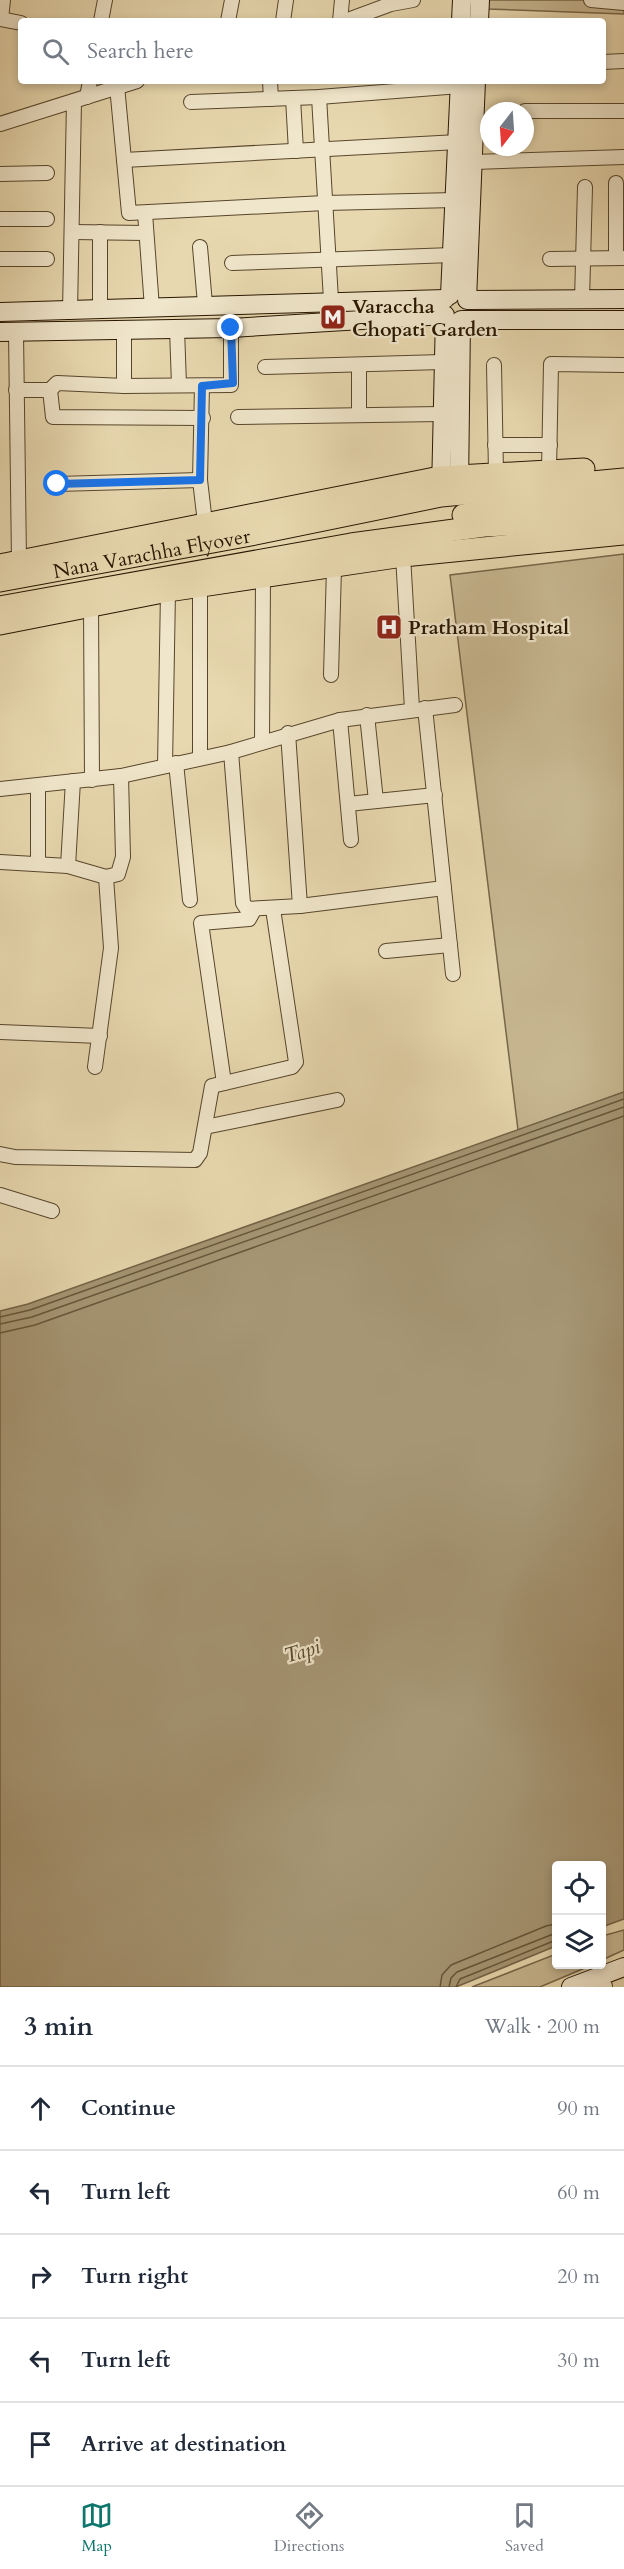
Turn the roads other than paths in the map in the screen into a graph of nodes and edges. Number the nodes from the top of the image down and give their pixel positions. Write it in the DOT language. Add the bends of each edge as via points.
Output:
graph roads {
  1 [pos="3,0"];
  2 [pos="105,0"];
  3 [pos="232,0"];
  4 [pos="286,0"];
  5 [pos="342,0"];
  6 [pos="413,0"];
  7 [pos="462,0"];
  8 [pos="480,0"];
  9 [pos="591,0"];
  10 [pos="392,2"];
  11 [pos="624,3"];
  12 [pos="376,15"];
  13 [pos="102,18"];
  14 [pos="229,18"];
  15 [pos="283,18"];
  16 [pos="340,18"];
  17 [pos="360,18"];
  18 [pos="461,18"];
  19 [pos="479,18"];
  20 [pos="18,22"];
  21 [pos="624,61"];
  22 [pos="606,62"];
  23 [pos="88,84"];
  24 [pos="125,84"];
  25 [pos="270,84"];
  26 [pos="324,84"];
  27 [pos="444,84"];
  28 [pos="465,84"];
  29 [pos="466,84"];
  30 [pos="117,86"];
  31 [pos="380,87"];
  32 [pos="322,96"];
  33 [pos="293,98"];
  34 [pos="80,99"];
  35 [pos="271,99"];
  36 [pos="191,102"];
  37 [pos="480,109"];
  38 [pos="534,111"];
  39 [pos="624,111"];
  40 [pos="480,118"];
  41 [pos="0,124"];
  42 [pos="458,142"];
  43 [pos="322,149"];
  44 [pos="296,151"];
  45 [pos="624,157"];
  46 [pos="124,160"];
  47 [pos="474,162"];
  48 [pos="47,173"];
  49 [pos="0,174"];
  50 [pos="616,183"];
  51 [pos="585,187"];
  52 [pos="455,200"];
  53 [pos="325,203"];
  54 [pos="145,213"];
  55 [pos="0,219"];
  56 [pos="47,219"];
  57 [pos="72,232"];
  58 [pos="100,232"];
  59 [pos="146,233"];
  60 [pos="200,247"];
  61 [pos="452,255"];
  62 [pos="328,258"];
  63 [pos="584,258"];
  64 [pos="620,258"];
  65 [pos="47,259"];
  66 [pos="550,259"];
  67 [pos="0,260"];
  68 [pos="232,263"];
  69 [pos="624,299"];
  70 [pos="331,300"];
  71 [pos="582,300"];
  72 [pos="205,304"];
  73 [pos="454,306"];
  74 [pos="152,308"];
  75 [pos="100,310"];
  76 [pos="0,312"];
  77 [pos="70,312"];
  78 [pos="624,320"];
  79 [pos="231,328"];
  80 [pos="177,329"];
  81 [pos="124,330"];
  82 [pos="8,332"];
  83 [pos="442,362"];
  84 [pos="358,365"];
  85 [pos="494,365"];
  86 [pos="624,365"];
  87 [pos="266,367"];
  88 [pos="124,386"];
  89 [pos="179,386"];
  90 [pos="202,386"];
  91 [pos="16,390"];
  92 [pos="50,390"];
  93 [pos="441,414"];
  94 [pos="359,415"];
  95 [pos="238,417"];
  96 [pos="203,418"];
  97 [pos="495,445"];
  98 [pos="550,445"];
  99 [pos="624,466"];
  100 [pos="549,471"];
  101 [pos="496,474"];
  102 [pos="624,478"];
  103 [pos="200,480"];
  104 [pos="57,484"];
  105 [pos="450,486"];
  106 [pos="624,488"];
  107 [pos="624,499"];
  108 [pos="368,510"];
  109 [pos="302,514"];
  110 [pos="624,519"];
  111 [pos="205,523"];
  112 [pos="624,534"];
  113 [pos="351,544"];
  114 [pos="403,556"];
  115 [pos="10,563"];
  116 [pos="334,568"];
  117 [pos="263,578"];
  118 [pos="200,579"];
  119 [pos="0,581"];
  120 [pos="166,584"];
  121 [pos="91,606"];
  122 [pos="0,607"];
  123 [pos="0,624"];
  124 [pos="332,675"];
  125 [pos="455,705"];
  126 [pos="419,709"];
  127 [pos="367,716"];
  128 [pos="340,720"];
  129 [pos="288,733"];
  130 [pos="262,741"];
  131 [pos="231,752"];
  132 [pos="200,758"];
  133 [pos="170,765"];
  134 [pos="121,776"];
  135 [pos="92,780"];
  136 [pos="73,781"];
  137 [pos="38,786"];
  138 [pos="0,789"];
  139 [pos="435,795"];
  140 [pos="376,801"];
  141 [pos="348,804"];
  142 [pos="351,840"];
  143 [pos="0,862"];
  144 [pos="38,864"];
  145 [pos="68,866"];
  146 [pos="106,877"];
  147 [pos="444,888"];
  148 [pos="190,900"];
  149 [pos="300,906"];
  150 [pos="273,909"];
  151 [pos="254,910"];
  152 [pos="450,945"];
  153 [pos="386,951"];
  154 [pos="453,974"];
  155 [pos="0,1032"];
  156 [pos="100,1036"];
  157 [pos="95,1067"];
  158 [pos="224,1083"];
  159 [pos="337,1100"];
  160 [pos="205,1127"];
  161 [pos="0,1154"];
  162 [pos="0,1195"];
  163 [pos="52,1211"];
  164 [pos="624,1967"];
  165 [pos="571,1987"];
  1 -- 20 [label="street" via="1,19"];
  2 -- 13 [label="street"];
  3 -- 14 [label="street"];
  4 -- 15 [label="street"];
  5 -- 16 [label="street"];
  6 -- 10 [label="street"];
  7 -- 18 [label="street"];
  8 -- 19 [label="street"];
  9 -- 11 [label="street"];
  10 -- 12 [label="street"];
  12 -- 17 [label="street"];
  21 -- 22 [label="street"];
  23 -- 34 [label="street"];
  24 -- 30 [label="street"];
  25 -- 35 [label="street"];
  26 -- 32 [label="street"];
  27 -- 31 [label="street"];
  28 -- 42 [label="street"];
  29 -- 37 [label="street"];
  30 -- 34 [label="street"];
  30 -- 46 [label="street"];
  31 -- 32 [label="street"];
  32 -- 33 [label="street"];
  32 -- 43 [label="street"];
  33 -- 35 [label="street"];
  33 -- 44 [label="street"];
  34 -- 41 [label="street"];
  34 -- 57 [label="street"];
  35 -- 36 [label="street"];
  38 -- 39 [label="street"];
  40 -- 47 [label="street"];
  42 -- 43 [label="street"];
  42 -- 52 [label="street"];
  43 -- 44 [label="street"];
  43 -- 53 [label="street"];
  44 -- 46 [label="street"];
  45 -- 47 [label="street"];
  46 -- 54 [label="street" via="128,211"];
  47 -- 73 [label="street"];
  48 -- 49 [label="street"];
  50 -- 64 [label="street"];
  51 -- 63 [label="street"];
  52 -- 53 [label="street"];
  52 -- 61 [label="street"];
  53 -- 54 [label="street"];
  53 -- 62 [label="street"];
  54 -- 59 [label="street"];
  55 -- 56 [label="street"];
  57 -- 58 [label="street"];
  57 -- 77 [label="street"];
  58 -- 59 [label="street"];
  58 -- 75 [label="street"];
  59 -- 74 [label="street"];
  60 -- 72 [label="street"];
  61 -- 62 [label="street"];
  61 -- 73 [label="street"];
  62 -- 68 [label="street"];
  62 -- 70 [label="street"];
  63 -- 64 [label="street"];
  63 -- 66 [label="street"];
  63 -- 71 [label="street"];
  65 -- 67 [label="street"];
  69 -- 71 [label="street"];
  70 -- 72 [label="street"];
  70 -- 73 [label="street"];
  71 -- 73 [label="street"];
  72 -- 74 [label="street"];
  73 -- 78 [label="street"];
  73 -- 79 [label="street"];
  73 -- 83 [label="street"];
  73 -- 105 [label="street"];
  74 -- 75 [label="street"];
  75 -- 77 [label="street"];
  76 -- 77 [label="street"];
  79 -- 80 [label="street"];
  79 -- 90 [label="street" via="233,383"];
  80 -- 81 [label="street"];
  80 -- 89 [label="street"];
  81 -- 82 [label="street"];
  81 -- 88 [label="street"];
  82 -- 91 [label="street"];
  83 -- 84 [label="street"];
  83 -- 93 [label="street"];
  84 -- 87 [label="street"];
  84 -- 94 [label="street"];
  85 -- 97 [label="street"];
  86 -- 98 [label="street" via="552,363"];
  88 -- 89 [label="street"];
  88 -- 92 [label="street" via="57,383"];
  89 -- 90 [label="street"];
  90 -- 96 [label="street"];
  91 -- 92 [label="street"];
  91 -- 115 [label="street"];
  92 -- 96 [label="street" via="53,417"];
  93 -- 94 [label="street"];
  93 -- 105 [label="street"];
  94 -- 95 [label="street"];
  96 -- 103 [label="street"];
  97 -- 98 [label="street"];
  97 -- 101 [label="street"];
  98 -- 100 [label="street"];
  99 -- 100 [label="main road"];
  100 -- 101 [label="main road"];
  101 -- 105 [label="main road"];
  102 -- 105 [label="main road"];
  103 -- 104 [label="street"];
  103 -- 111 [label="street"];
  105 -- 108 [label="main road"];
  105 -- 109 [label="main road"];
  106 -- 108 [label="main road" via="469,503 395,517"];
  107 -- 113 [label="main road" via="515,508 380,528"];
  108 -- 109 [label="main road"];
  109 -- 111 [label="main road"];
  109 -- 119 [label="main road, Nana Varachha Flyover" via="251,535"];
  110 -- 113 [label="main road" via="484,526"];
  111 -- 115 [label="main road"];
  112 -- 114 [label="main road"];
  113 -- 118 [label="main road"];
  114 -- 116 [label="main road"];
  114 -- 126 [label="street"];
  116 -- 117 [label="main road"];
  116 -- 124 [label="street"];
  117 -- 118 [label="main road"];
  117 -- 130 [label="street"];
  118 -- 120 [label="main road, Nana Varachha Flyover"];
  118 -- 132 [label="street"];
  120 -- 121 [label="main road"];
  120 -- 122 [label="main road, Nana Varachha Flyover"];
  120 -- 133 [label="street"];
  121 -- 123 [label="main road"];
  121 -- 135 [label="street"];
  125 -- 126 [label="street"];
  126 -- 127 [label="street"];
  126 -- 139 [label="street"];
  127 -- 128 [label="street"];
  127 -- 140 [label="street"];
  128 -- 129 [label="street"];
  128 -- 141 [label="street"];
  129 -- 130 [label="street"];
  129 -- 149 [label="street"];
  130 -- 131 [label="street"];
  131 -- 132 [label="street"];
  131 -- 151 [label="street" via="243,903"];
  132 -- 133 [label="street"];
  133 -- 134 [label="street"];
  133 -- 148 [label="street"];
  134 -- 135 [label="street"];
  134 -- 146 [label="street" via="123,857 118,874"];
  135 -- 136 [label="street"];
  136 -- 137 [label="street"];
  136 -- 145 [label="street"];
  137 -- 138 [label="street"];
  137 -- 144 [label="street"];
  139 -- 140 [label="street"];
  139 -- 147 [label="street"];
  140 -- 141 [label="street"];
  141 -- 142 [label="street"];
  143 -- 144 [label="street"];
  144 -- 145 [label="street"];
  145 -- 146 [label="street"];
  146 -- 156 [label="street" via="111,948"];
  147 -- 149 [label="street"];
  147 -- 152 [label="street"];
  149 -- 150 [label="street"];
  150 -- 151 [label="street"];
  150 -- 158 [label="street" via="296,1062 292,1067"];
  151 -- 158 [label="street" via="249,919 201,922"];
  152 -- 153 [label="street"];
  152 -- 154 [label="street"];
  155 -- 156 [label="street"];
  156 -- 157 [label="street"];
  158 -- 160 [label="street" via="211,1088"];
  159 -- 160 [label="street"];
  160 -- 161 [label="street" via="200,1153 190,1162"];
  162 -- 163 [label="street"];
  164 -- 165 [label="street"];
}
